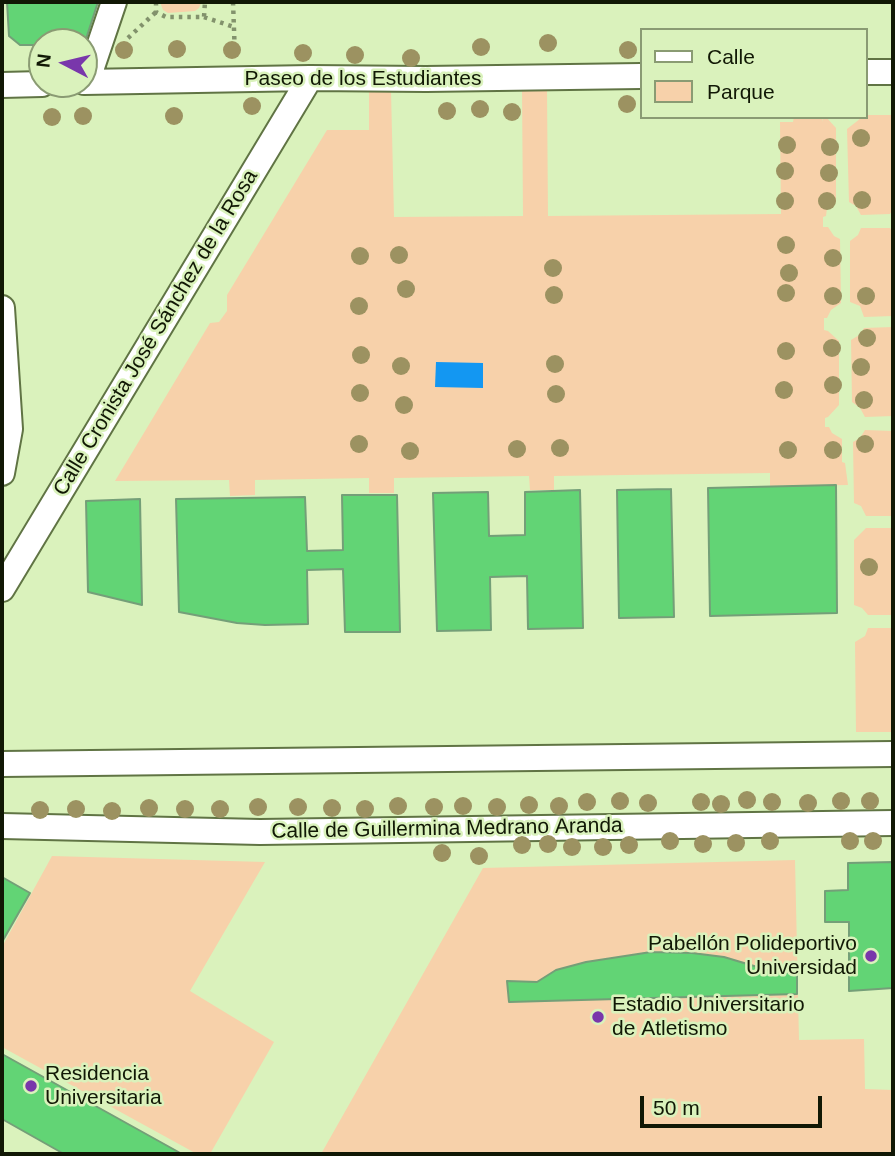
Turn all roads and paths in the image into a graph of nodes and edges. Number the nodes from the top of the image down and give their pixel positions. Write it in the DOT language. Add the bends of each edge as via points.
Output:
graph roads {
  1 [pos="114,2"];
  2 [pos="156,2"];
  3 [pos="205,2"];
  4 [pos="233,2"];
  5 [pos="204,17"];
  6 [pos="234,27"];
  7 [pos="98,48"];
  8 [pos="867,72"];
  9 [pos="893,72"];
  10 [pos="640,76"];
  11 [pos="310,78"];
  12 [pos="233,79"];
  13 [pos="98,82"];
  14 [pos="28,84"];
  15 [pos="2,85"];
  16 [pos="2,317"];
  17 [pos="2,473"];
  18 [pos="2,589"];
  19 [pos="893,754"];
  20 [pos="2,764"];
  21 [pos="893,824"];
  22 [pos="2,827"];
  1 -- 7 [label="street"];
  2 -- 5 [label="path" via="160,15"];
  3 -- 5 [label="path"];
  4 -- 6 [label="path"];
  5 -- 6 [label="path"];
  6 -- 12 [label="path"];
  8 -- 9 [label="street"];
  10 -- 11 [label="street, Paseo de los Estudiantes"];
  11 -- 12 [label="street, Paseo de los Estudiantes"];
  11 -- 18 [label="street, Calle Cronista José Sánchez de la Rosa"];
  12 -- 13 [label="street, Paseo de los Estudiantes"];
  14 -- 15 [label="street"];
  16 -- 17 [label="street" via="10,429"];
  19 -- 20 [label="street"];
  21 -- 22 [label="street, Calle de Guillermina Medrano Aranda" via="260,832"];
}
